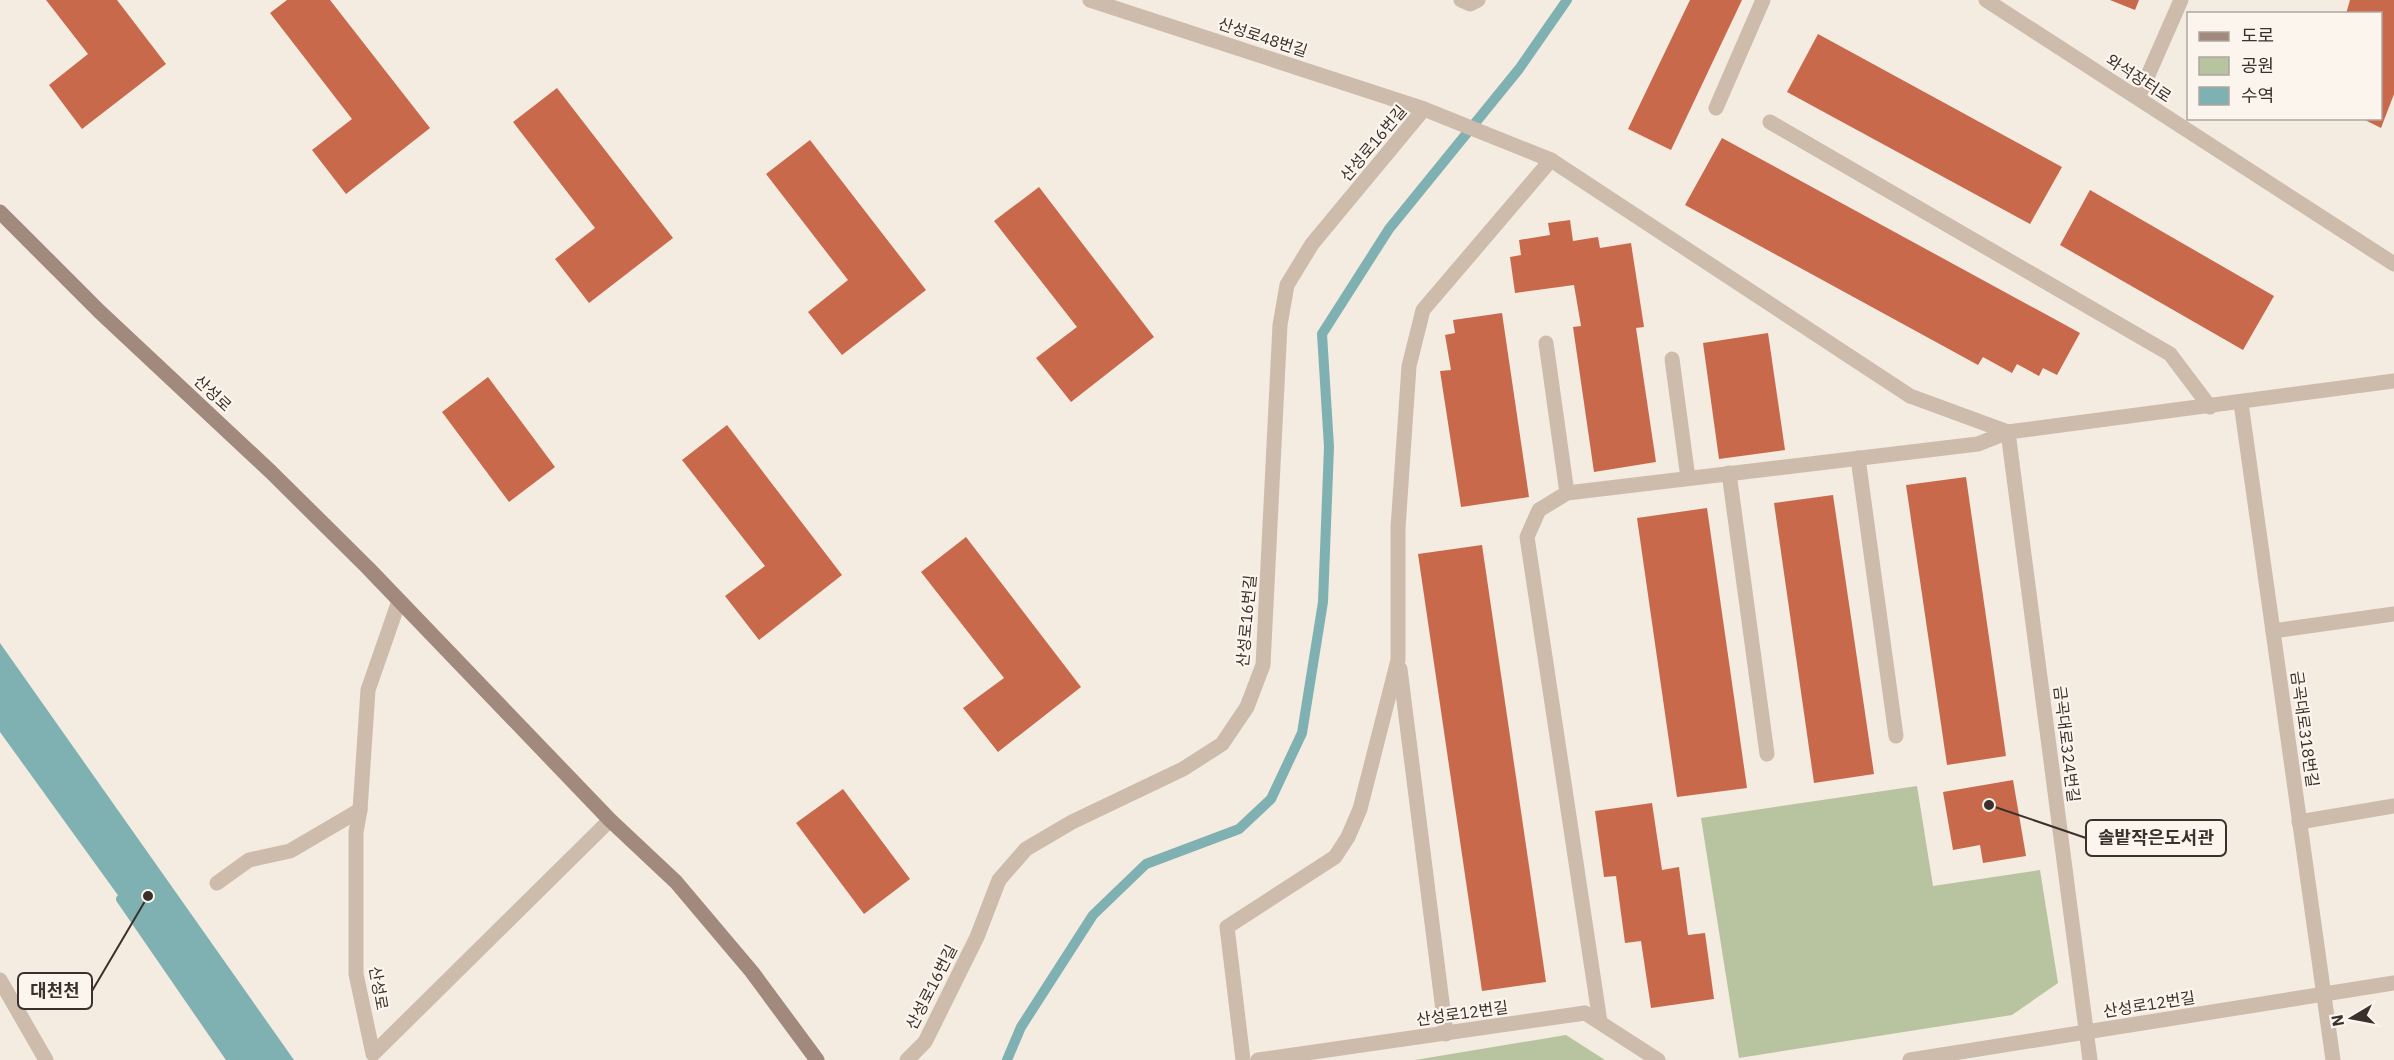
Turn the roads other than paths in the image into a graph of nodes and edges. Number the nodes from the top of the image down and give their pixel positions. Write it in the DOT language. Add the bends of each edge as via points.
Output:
graph roads {
  1 [pos="1090,0"];
  2 [pos="1461,0"];
  3 [pos="1478,0"];
  4 [pos="1763,0"];
  5 [pos="1986,0"];
  6 [pos="2181,0"];
  7 [pos="2138,98"];
  8 [pos="1716,108"];
  9 [pos="1424,109"];
  10 [pos="1770,122"];
  11 [pos="1551,160"];
  12 [pos="0,213"];
  13 [pos="2394,264"];
  14 [pos="1546,344"];
  15 [pos="1672,359"];
  16 [pos="2394,381"];
  17 [pos="2241,403"];
  18 [pos="2210,407"];
  19 [pos="2008,432"];
  20 [pos="1858,458"];
  21 [pos="1728,473"];
  22 [pos="1688,478"];
  23 [pos="1567,493"];
  24 [pos="399,601"];
  25 [pos="2394,614"];
  26 [pos="2273,631"];
  27 [pos="1398,660"];
  28 [pos="1896,736"];
  29 [pos="1767,754"];
  30 [pos="2394,806"];
  31 [pos="360,810"];
  32 [pos="610,820"];
  33 [pos="2299,822"];
  34 [pos="217,884"];
  35 [pos="0,980"];
  36 [pos="2394,983"];
  37 [pos="2323,994"];
  38 [pos="1600,1022"];
  39 [pos="2086,1032"];
  40 [pos="1446,1034"];
  41 [pos="46,1060"];
  42 [pos="816,1060"];
  43 [pos="907,1060"];
  44 [pos="1243,1060"];
  45 [pos="1258,1060"];
  46 [pos="1658,1060"];
  47 [pos="1910,1060"];
  48 [pos="2090,1060"];
  49 [pos="2333,1060"];
  1 -- 9 [label="street, 산성로48번길"];
  2 -- 3 [label="street" via="1470,4"];
  4 -- 8 [label="street"];
  5 -- 7 [label="street, 와석장터로"];
  6 -- 7 [label="street"];
  7 -- 13 [label="street, 와석장터로"];
  9 -- 11 [label="street, 산성로48번길"];
  9 -- 43 [label="street, 산성로16번길" via="1312,244 1287,285 1280,325 1263,665 1247,707 1222,744 1183,770 1072,822 1026,849 999,880 977,937 925,1042"];
  10 -- 18 [label="street" via="2170,354"];
  11 -- 19 [label="street, 산성로48번길" via="1910,396"];
  11 -- 27 [label="street" via="1424,310 1409,366 1398,528"];
  12 -- 24 [label="main road, 산성로" via="271,472"];
  14 -- 23 [label="street"];
  15 -- 22 [label="street"];
  16 -- 17 [label="street"];
  17 -- 18 [label="street"];
  17 -- 26 [label="street, 금곡대로318번길"];
  18 -- 19 [label="street"];
  19 -- 20 [label="street" via="1978,444"];
  19 -- 39 [label="street, 금곡대로324번길"];
  20 -- 21 [label="street"];
  20 -- 28 [label="street"];
  21 -- 22 [label="street"];
  21 -- 29 [label="street"];
  22 -- 23 [label="street"];
  23 -- 38 [label="street" via="1539,510 1527,537"];
  24 -- 31 [label="street, 산성로" via="368,690"];
  24 -- 32 [label="main road, 산성로"];
  25 -- 26 [label="street"];
  26 -- 33 [label="street, 금곡대로318번길"];
  27 -- 40 [label="street"];
  27 -- 44 [label="street" via="1360,809 1348,837 1335,857 1227,927"];
  30 -- 33 [label="street"];
  31 -- 32 [label="street, 산성로" via="356,832 356,974 373,1054"];
  31 -- 34 [label="street" via="290,851 249,860"];
  32 -- 42 [label="main road, 산성로" via="676,882 752,972"];
  33 -- 37 [label="street, 금곡대로318번길"];
  35 -- 41 [label="street"];
  36 -- 37 [label="street, 산성로12번길"];
  37 -- 39 [label="street, 산성로12번길"];
  37 -- 49 [label="street, 금곡대로318번길"];
  38 -- 40 [label="street, 산성로12번길" via="1585,1013"];
  38 -- 46 [label="street, 산성로12번길"];
  39 -- 47 [label="street, 산성로12번길"];
  39 -- 48 [label="street, 금곡대로324번길"];
  40 -- 45 [label="street, 산성로12번길"];
}
